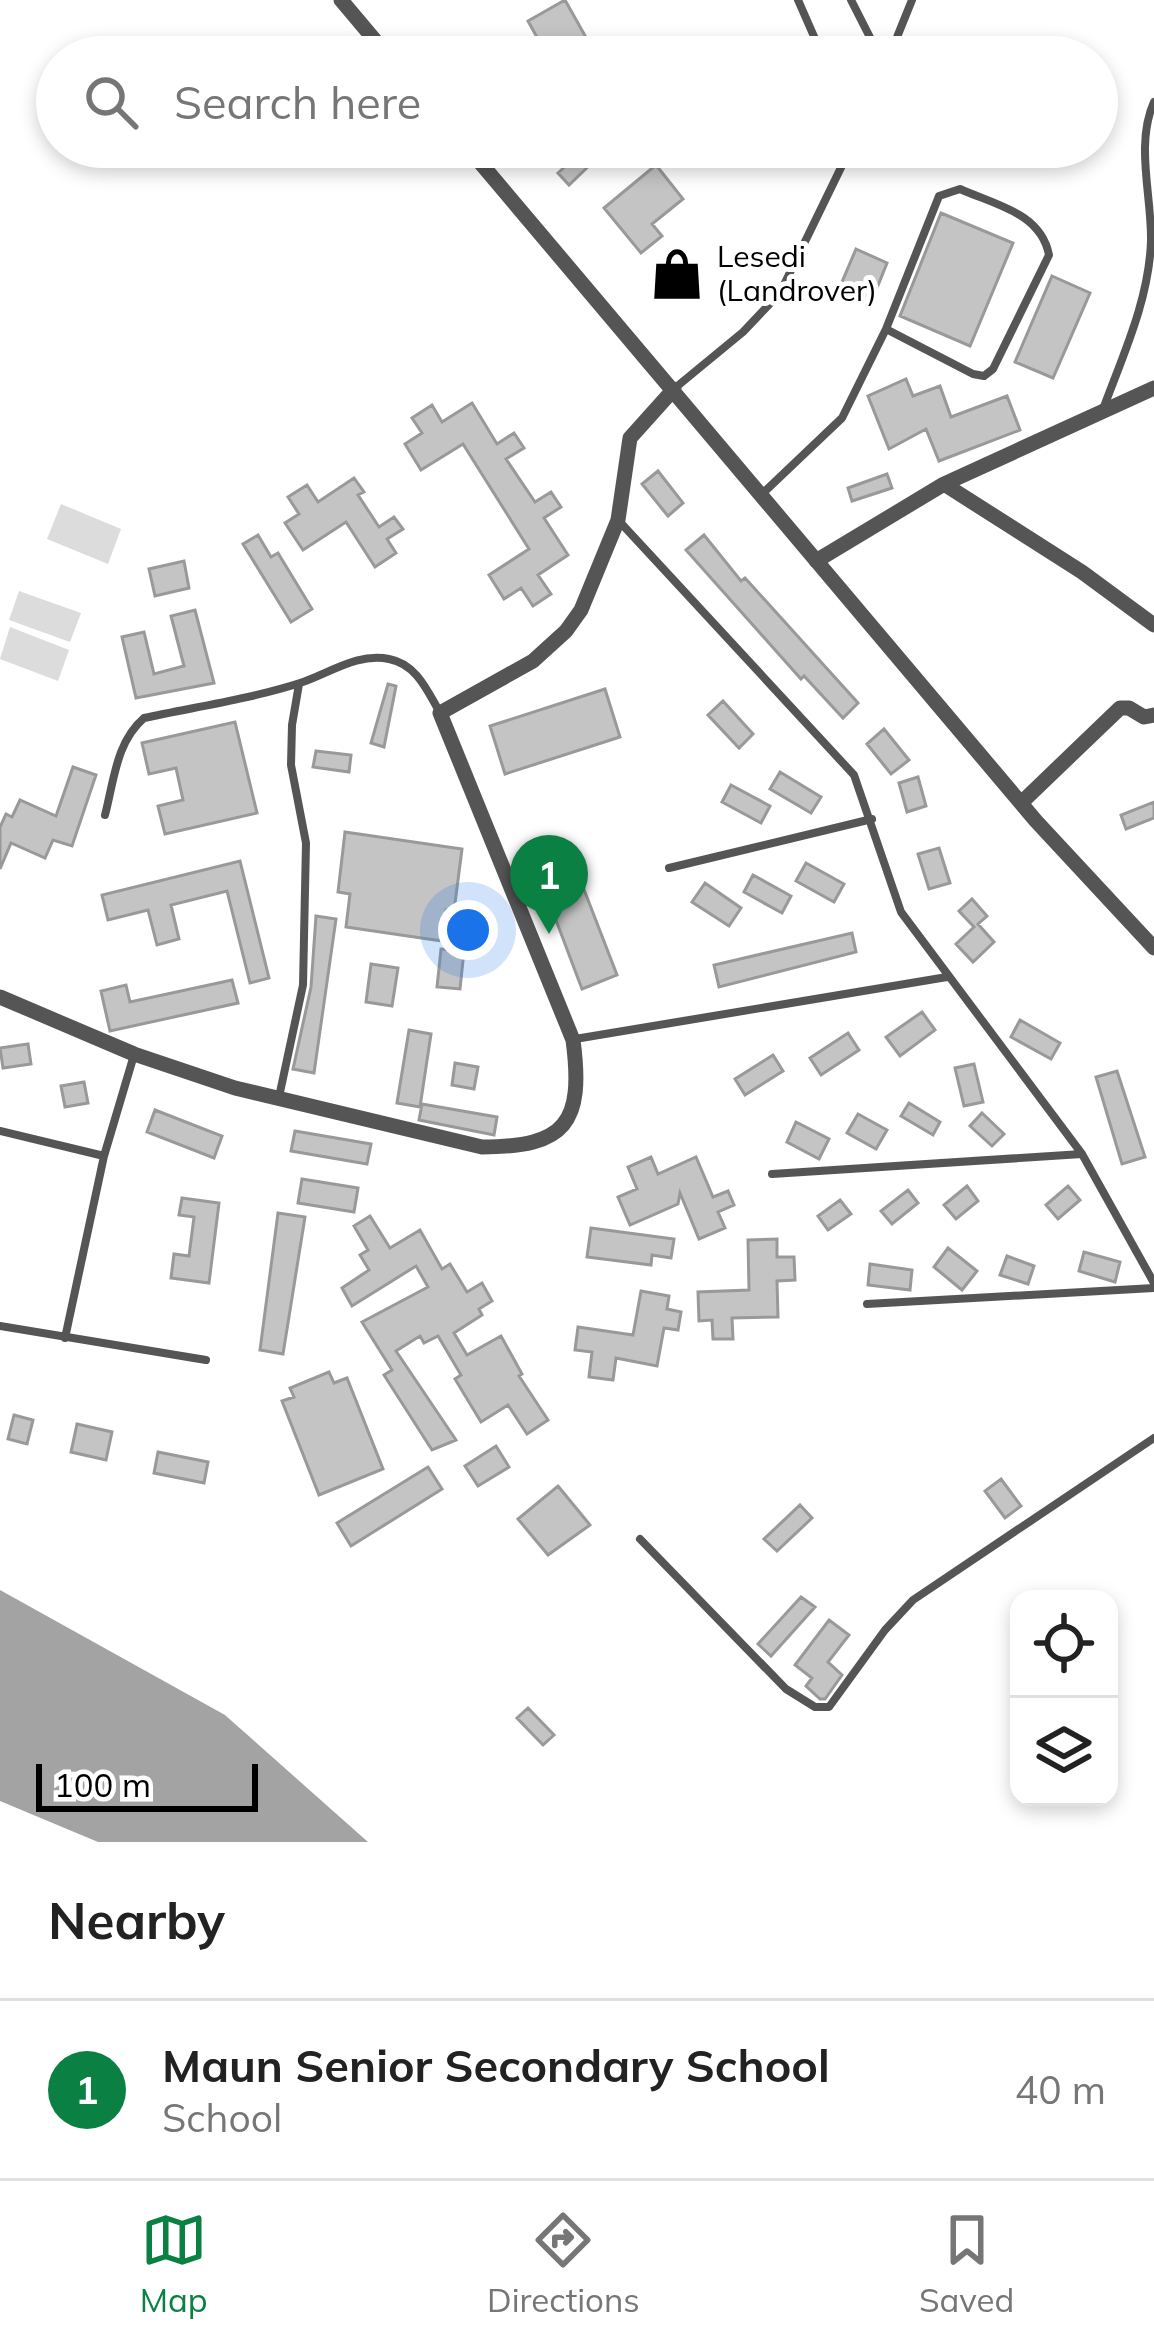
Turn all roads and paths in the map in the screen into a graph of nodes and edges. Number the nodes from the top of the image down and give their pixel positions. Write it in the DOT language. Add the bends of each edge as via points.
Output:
graph roads {
  1 [pos="340,0"];
  2 [pos="798,0"];
  3 [pos="851,0"];
  4 [pos="912,0"];
  5 [pos="371,36"];
  6 [pos="814,36"];
  7 [pos="869,36"];
  8 [pos="897,36"];
  9 [pos="1154,102"];
  10 [pos="484,168"];
  11 [pos="841,168"];
  12 [pos="886,329"];
  13 [pos="674,388"];
  14 [pos="1154,388"];
  15 [pos="1102,413"];
  16 [pos="944,484"];
  17 [pos="761,495"];
  18 [pos="618,520"];
  19 [pos="816,561"];
  20 [pos="1154,625"];
  21 [pos="299,684"];
  22 [pos="440,712"];
  23 [pos="1154,716"];
  24 [pos="1021,803"];
  25 [pos="105,815"];
  26 [pos="872,819"];
  27 [pos="669,868"];
  28 [pos="1154,948"];
  29 [pos="947,977"];
  30 [pos="0,997"];
  31 [pos="573,1040"];
  32 [pos="134,1054"];
  33 [pos="279,1096"];
  34 [pos="0,1131"];
  35 [pos="1082,1154"];
  36 [pos="104,1156"];
  37 [pos="772,1174"];
  38 [pos="1154,1286"];
  39 [pos="867,1304"];
  40 [pos="0,1327"];
  41 [pos="65,1338"];
  42 [pos="206,1360"];
  43 [pos="1154,1438"];
  44 [pos="640,1539"];
  1 -- 5 [label="street"];
  2 -- 6 [label="lane"];
  3 -- 7 [label="lane"];
  4 -- 8 [label="lane"];
  9 -- 15 [label="lane" via="1146,129 1148,272"];
  10 -- 13 [label="street"];
  11 -- 13 [label="lane" via="780,292"];
  12 -- 12 [label="lane" via="939,196 960,189 1036,223 1046,238 1049,255 984,376"];
  12 -- 17 [label="lane" via="842,418"];
  13 -- 17 [label="street"];
  13 -- 18 [label="street" via="630,438"];
  14 -- 15 [label="street"];
  15 -- 16 [label="street"];
  16 -- 19 [label="street"];
  16 -- 20 [label="street"];
  17 -- 19 [label="street"];
  18 -- 22 [label="street" via="566,632 533,661"];
  18 -- 26 [label="lane" via="854,775"];
  19 -- 24 [label="street"];
  21 -- 22 [label="lane" via="356,661 392,658 421,679"];
  21 -- 25 [label="lane" via="144,718 129,731"];
  21 -- 33 [label="lane" via="291,765 306,842 302,985"];
  22 -- 31 [label="street"];
  23 -- 24 [label="street" via="1120,708"];
  24 -- 28 [label="street"];
  26 -- 27 [label="lane"];
  26 -- 29 [label="lane" via="894,896"];
  29 -- 31 [label="lane"];
  29 -- 35 [label="lane"];
  30 -- 32 [label="street"];
  31 -- 33 [label="street" via="577,1071 565,1124 547,1141 523,1147 482,1147"];
  32 -- 33 [label="street"];
  32 -- 36 [label="lane"];
  34 -- 36 [label="lane"];
  35 -- 37 [label="lane"];
  35 -- 38 [label="lane"];
  36 -- 41 [label="lane"];
  38 -- 39 [label="lane"];
  40 -- 41 [label="lane"];
  41 -- 42 [label="lane"];
  43 -- 44 [label="lane" via="913,1600 829,1707 786,1690"];
}
